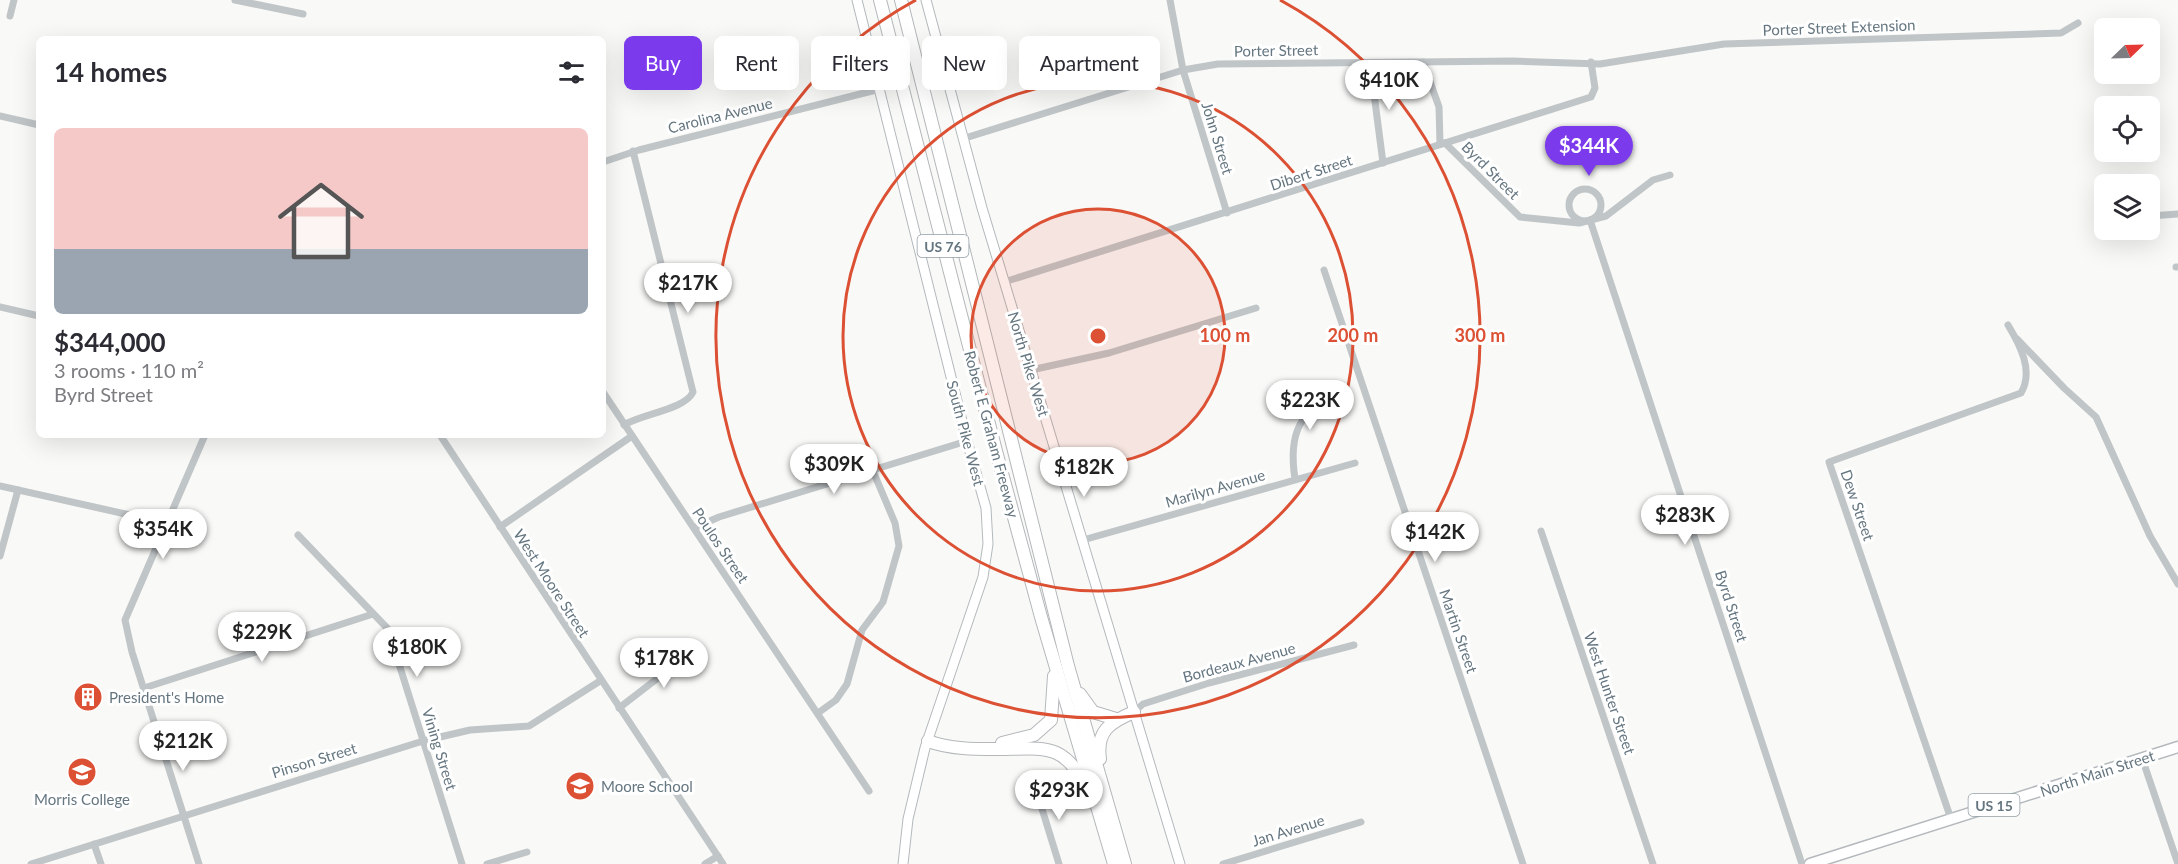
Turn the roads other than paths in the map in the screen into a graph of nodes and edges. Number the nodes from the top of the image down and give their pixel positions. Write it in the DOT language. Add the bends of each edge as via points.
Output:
graph roads {
  1 [pos="14,0"];
  2 [pos="235,0"];
  3 [pos="857,0"];
  4 [pos="880,0"];
  5 [pos="901,0"];
  6 [pos="926,0"];
  7 [pos="1170,0"];
  8 [pos="303,14"];
  9 [pos="10,16"];
  10 [pos="2078,23"];
  11 [pos="866,36"];
  12 [pos="1423,62"];
  13 [pos="1591,62"];
  14 [pos="1370,63"];
  15 [pos="1600,64"];
  16 [pos="1184,70"];
  17 [pos="876,90"];
  18 [pos="880,90"];
  19 [pos="0,116"];
  20 [pos="36,123"];
  21 [pos="962,139"];
  22 [pos="1443,144"];
  23 [pos="633,151"];
  24 [pos="606,161"];
  25 [pos="1383,163"];
  26 [pos="1670,176"];
  27 [pos="1227,213"];
  28 [pos="2178,214"];
  29 [pos="2160,215"];
  30 [pos="1590,220"];
  31 [pos="1324,270"];
  32 [pos="1004,282"];
  33 [pos="0,307"];
  34 [pos="1256,308"];
  35 [pos="36,315"];
  36 [pos="2008,325"];
  37 [pos="2015,337"];
  38 [pos="1031,370"];
  39 [pos="1342,392"];
  40 [pos="606,397"];
  41 [pos="624,425"];
  42 [pos="632,436"];
  43 [pos="204,438"];
  44 [pos="442,438"];
  45 [pos="967,441"];
  46 [pos="1355,462"];
  47 [pos="873,471"];
  48 [pos="1295,479"];
  49 [pos="0,486"];
  50 [pos="18,490"];
  51 [pos="166,522"];
  52 [pos="500,527"];
  53 [pos="693,528"];
  54 [pos="1541,531"];
  55 [pos="298,535"];
  56 [pos="1083,540"];
  57 [pos="0,556"];
  58 [pos="2178,585"];
  59 [pos="373,614"];
  60 [pos="1354,645"];
  61 [pos="693,651"];
  62 [pos="1061,665"];
  63 [pos="600,681"];
  64 [pos="144,688"];
  65 [pos="619,708"];
  66 [pos="1134,712"];
  67 [pos="818,713"];
  68 [pos="1116,719"];
  69 [pos="423,741"];
  70 [pos="927,741"];
  71 [pos="2178,747"];
  72 [pos="974,748"];
  73 [pos="2142,758"];
  74 [pos="1035,786"];
  75 [pos="869,791"];
  76 [pos="1101,803"];
  77 [pos="183,816"];
  78 [pos="1951,819"];
  79 [pos="1361,822"];
  80 [pos="94,844"];
  81 [pos="527,852"];
  82 [pos="718,856"];
  83 [pos="1842,859"];
  84 [pos="31,864"];
  85 [pos="101,864"];
  86 [pos="199,864"];
  87 [pos="462,864"];
  88 [pos="487,864"];
  89 [pos="705,864"];
  90 [pos="723,864"];
  91 [pos="903,864"];
  92 [pos="1059,864"];
  93 [pos="1114,864"];
  94 [pos="1125,864"];
  95 [pos="1180,864"];
  96 [pos="1223,864"];
  97 [pos="1523,864"];
  98 [pos="1653,864"];
  99 [pos="1802,864"];
  100 [pos="1810,864"];
  101 [pos="2178,864"];
  1 -- 9 [label="street"];
  2 -- 8 [label="street"];
  3 -- 11 [label="main road, South Pike West"];
  4 -- 62 [label="highway, Robert E Graham Freeway / US 76" via="981,395"];
  5 -- 62 [label="highway, Robert E Graham Freeway / US 76"];
  6 -- 21 [label="main road, North Pike West"];
  7 -- 16 [label="street, John Street"];
  10 -- 15 [label="street, Porter Street Extension" via="2061,33 1707,45"];
  12 -- 13 [label="street, Porter Street"];
  12 -- 14 [label="street, Porter Street"];
  12 -- 22 [label="street" via="1439,107"];
  13 -- 15 [label="street, Porter Street"];
  13 -- 22 [label="street, Dibert Street" via="1595,88 1591,97"];
  14 -- 16 [label="street, Porter Street" via="1218,64"];
  14 -- 25 [label="street"];
  16 -- 21 [label="street, Porter Street"];
  16 -- 27 [label="street, John Street"];
  17 -- 23 [label="street, Carolina Avenue"];
  18 -- 45 [label="main road, South Pike West"];
  19 -- 20 [label="street"];
  21 -- 32 [label="main road, North Pike West"];
  22 -- 25 [label="street, Dibert Street"];
  22 -- 30 [label="street, Byrd Street" via="1520,217 1579,223"];
  23 -- 24 [label="street, Carolina Avenue"];
  23 -- 41 [label="street" via="693,392 682,404"];
  25 -- 27 [label="street, Dibert Street"];
  26 -- 30 [label="street" via="1653,180 1606,216"];
  27 -- 32 [label="street, Dibert Street"];
  28 -- 29 [label="street"];
  30 -- 30 [label="street" via="1599,212 1601,202 1592,190 1579,190 1570,200 1570,211 1578,219"];
  30 -- 99 [label="street, Byrd Street"];
  31 -- 97 [label="street, Martin Street"];
  32 -- 38 [label="main road, North Pike West"];
  33 -- 35 [label="street"];
  34 -- 38 [label="street" via="1109,353"];
  36 -- 37 [label="street, Dew Street"];
  37 -- 58 [label="street" via="2096,417 2150,536"];
  37 -- 78 [label="street, Dew Street" via="2027,379 2021,393 1829,462"];
  38 -- 56 [label="main road, North Pike West"];
  39 -- 48 [label="street" via="1314,405 1299,426 1291,453"];
  40 -- 41 [label="street, Poulos Street"];
  41 -- 42 [label="street, Poulos Street"];
  42 -- 52 [label="street"];
  42 -- 53 [label="street, Poulos Street"];
  43 -- 51 [label="street"];
  44 -- 52 [label="street, West Moore Street"];
  45 -- 47 [label="street"];
  45 -- 70 [label="main road, South Pike West" via="986,508 988,544 983,577"];
  46 -- 48 [label="street, Marilyn Avenue"];
  47 -- 53 [label="street"];
  47 -- 67 [label="street" via="895,523 899,546 884,602 862,630 848,684 836,700"];
  48 -- 56 [label="street, Marilyn Avenue"];
  49 -- 50 [label="street"];
  50 -- 51 [label="street"];
  50 -- 57 [label="street"];
  51 -- 64 [label="street" via="125,620"];
  52 -- 63 [label="street, West Moore Street"];
  53 -- 67 [label="street, Poulos Street"];
  54 -- 98 [label="street, West Hunter Street"];
  55 -- 59 [label="street, Vining Street"];
  56 -- 66 [label="main road, North Pike West"];
  59 -- 64 [label="street"];
  59 -- 69 [label="street, Vining Street" via="392,637"];
  60 -- 66 [label="street, Bordeaux Avenue" via="1209,683 1143,705"];
  61 -- 65 [label="street"];
  62 -- 68 [label="highway" via="1087,707 1100,716"];
  62 -- 72 [label="highway" via="1051,720 1034,735"];
  62 -- 76 [label="highway, Robert E Graham Freeway / US 76"];
  63 -- 65 [label="street, West Moore Street"];
  63 -- 69 [label="street, Pinson Street" via="529,726 470,730"];
  64 -- 77 [label="street"];
  65 -- 82 [label="street, West Moore Street"];
  66 -- 68 [label="highway"];
  66 -- 95 [label="main road, North Pike West"];
  67 -- 75 [label="street, Poulos Street"];
  68 -- 76 [label="highway" via="1100,739"];
  69 -- 77 [label="street, Pinson Street"];
  69 -- 87 [label="street, Vining Street"];
  70 -- 72 [label="highway"];
  70 -- 91 [label="main road, South Pike West" via="908,819"];
  71 -- 73 [label="main road, North Main Street / US 15"];
  72 -- 76 [label="highway" via="1041,747 1053,751 1077,772"];
  73 -- 78 [label="main road, North Main Street / US 15"];
  73 -- 101 [label="street"];
  74 -- 92 [label="street"];
  76 -- 93 [label="highway, Robert E Graham Freeway / US 76"];
  76 -- 94 [label="highway, Robert E Graham Freeway / US 76"];
  77 -- 80 [label="street, Pinson Street"];
  77 -- 86 [label="street"];
  78 -- 83 [label="main road, North Main Street / US 15"];
  79 -- 96 [label="street, Jan Avenue"];
  80 -- 84 [label="street, Pinson Street"];
  80 -- 85 [label="street"];
  81 -- 88 [label="street"];
  82 -- 89 [label="street"];
  82 -- 90 [label="street, West Moore Street"];
  83 -- 100 [label="main road, North Main Street / US 15"];
}
